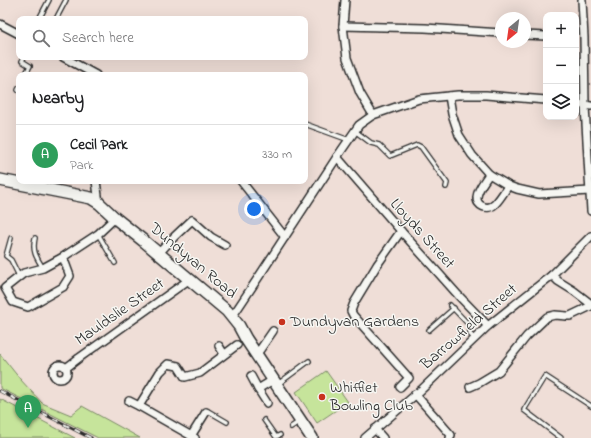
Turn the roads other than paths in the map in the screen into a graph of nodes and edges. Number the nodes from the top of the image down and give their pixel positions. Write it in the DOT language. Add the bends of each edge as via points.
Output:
graph roads {
  1 [pos="50,0"];
  2 [pos="66,0"];
  3 [pos="344,0"];
  4 [pos="582,0"];
  5 [pos="41,16"];
  6 [pos="58,16"];
  7 [pos="0,24"];
  8 [pos="343,26"];
  9 [pos="16,32"];
  10 [pos="495,33"];
  11 [pos="531,35"];
  12 [pos="543,36"];
  13 [pos="579,38"];
  14 [pos="584,38"];
  15 [pos="23,60"];
  16 [pos="68,60"];
  17 [pos="27,72"];
  18 [pos="87,72"];
  19 [pos="449,96"];
  20 [pos="543,100"];
  21 [pos="588,106"];
  22 [pos="373,115"];
  23 [pos="308,125"];
  24 [pos="355,131"];
  25 [pos="349,140"];
  26 [pos="337,157"];
  27 [pos="489,174"];
  28 [pos="0,180"];
  29 [pos="16,183"];
  30 [pos="20,184"];
  31 [pos="96,184"];
  32 [pos="243,184"];
  33 [pos="508,186"];
  34 [pos="446,187"];
  35 [pos="590,191"];
  36 [pos="99,203"];
  37 [pos="591,211"];
  38 [pos="115,218"];
  39 [pos="401,231"];
  40 [pos="98,234"];
  41 [pos="591,236"];
  42 [pos="285,237"];
  43 [pos="11,238"];
  44 [pos="35,238"];
  45 [pos="225,245"];
  46 [pos="159,253"];
  47 [pos="63,257"];
  48 [pos="115,263"];
  49 [pos="43,268"];
  50 [pos="552,275"];
  51 [pos="20,276"];
  52 [pos="190,280"];
  53 [pos="450,305"];
  54 [pos="591,305"];
  55 [pos="454,308"];
  56 [pos="232,316"];
  57 [pos="488,326"];
  58 [pos="273,330"];
  59 [pos="429,330"];
  60 [pos="474,339"];
  61 [pos="237,345"];
  62 [pos="219,346"];
  63 [pos="224,354"];
  64 [pos="257,354"];
  65 [pos="309,361"];
  66 [pos="66,368"];
  67 [pos="251,376"];
  68 [pos="275,382"];
  69 [pos="400,387"];
  70 [pos="470,387"];
  71 [pos="258,389"];
  72 [pos="415,394"];
  73 [pos="129,401"];
  74 [pos="267,403"];
  75 [pos="139,406"];
  76 [pos="591,406"];
  77 [pos="206,412"];
  78 [pos="264,420"];
  79 [pos="301,421"];
  80 [pos="227,422"];
  81 [pos="291,427"];
  82 [pos="375,429"];
  83 [pos="280,435"];
  84 [pos="193,437"];
  85 [pos="276,438"];
  86 [pos="312,438"];
  87 [pos="365,438"];
  88 [pos="383,438"];
  89 [pos="450,438"];
  90 [pos="561,438"];
  1 -- 5 [label="lane"];
  2 -- 6 [label="lane"];
  3 -- 8 [label="street"];
  4 -- 14 [label="street"];
  7 -- 9 [label="street"];
  8 -- 10 [label="street"];
  8 -- 22 [label="street" via="347,58 360,93"];
  11 -- 12 [label="street"];
  13 -- 14 [label="street"];
  14 -- 21 [label="street"];
  15 -- 17 [label="lane" via="22,62 30,66"];
  16 -- 18 [label="street"];
  19 -- 20 [label="street" via="486,95"];
  19 -- 22 [label="street" via="419,99"];
  19 -- 27 [label="street" via="459,135"];
  21 -- 35 [label="street"];
  22 -- 24 [label="street"];
  23 -- 25 [label="lane"];
  24 -- 25 [label="street"];
  24 -- 34 [label="lane" via="379,145 390,156 417,145 421,147 447,183"];
  25 -- 26 [label="street"];
  26 -- 39 [label="street, Lloyds Street"];
  26 -- 42 [label="street"];
  27 -- 33 [label="street"];
  27 -- 33 [label="street" via="478,193 478,203 482,206 491,208 495,205"];
  28 -- 29 [label="main road, Dundyvan Road"];
  30 -- 36 [label="main road, Dundyvan Road" via="91,198"];
  31 -- 36 [label="street"];
  32 -- 42 [label="street"];
  33 -- 35 [label="street" via="539,194"];
  35 -- 37 [label="street"];
  36 -- 38 [label="main road, Dundyvan Road"];
  38 -- 40 [label="street"];
  38 -- 46 [label="main road, Dundyvan Road"];
  39 -- 57 [label="street, Lloyds Street"];
  39 -- 69 [label="street" via="377,265 351,311 408,378"];
  40 -- 47 [label="street"];
  40 -- 48 [label="lane"];
  41 -- 50 [label="street, Barrowfield Street"];
  42 -- 56 [label="street"];
  43 -- 51 [label="lane" via="6,256"];
  44 -- 49 [label="lane" via="34,251"];
  45 -- 46 [label="street" via="211,237 192,220"];
  46 -- 52 [label="main road, Dundyvan Road"];
  47 -- 49 [label="street"];
  47 -- 51 [label="street" via="70,276 63,287 28,307 13,302 5,288"];
  49 -- 51 [label="street"];
  50 -- 54 [label="street"];
  50 -- 57 [label="street, Barrowfield Street"];
  52 -- 56 [label="main road, Dundyvan Road"];
  52 -- 66 [label="street, Mauldslie Street"];
  53 -- 55 [label="lane"];
  54 -- 70 [label="street" via="570,316 555,314 547,317 527,336 499,371"];
  55 -- 59 [label="lane"];
  55 -- 60 [label="lane" via="470,326 470,334"];
  56 -- 64 [label="main road, Dundyvan Road"];
  57 -- 60 [label="street, Barrowfield Street"];
  58 -- 64 [label="street"];
  60 -- 72 [label="street, Barrowfield Street"];
  61 -- 63 [label="street"];
  62 -- 63 [label="street"];
  63 -- 75 [label="street" via="200,373 182,379 178,366 168,364 160,372"];
  64 -- 68 [label="main road, Dundyvan Road"];
  65 -- 68 [label="lane"];
  67 -- 71 [label="street"];
  68 -- 71 [label="street"];
  68 -- 79 [label="main road, Dundyvan Road"];
  71 -- 74 [label="street"];
  72 -- 82 [label="street, Barrowfield Street"];
  72 -- 89 [label="street" via="451,435"];
  73 -- 75 [label="street"];
  75 -- 84 [label="street"];
  76 -- 90 [label="lane" via="545,376 524,410"];
  77 -- 80 [label="lane" via="208,410"];
  77 -- 84 [label="street"];
  78 -- 85 [label="lane"];
  79 -- 81 [label="lane"];
  79 -- 86 [label="main road, Dundyvan Road"];
  82 -- 87 [label="street, Barrowfield Street"];
  82 -- 88 [label="street"];
  83 -- 85 [label="lane"];
}
